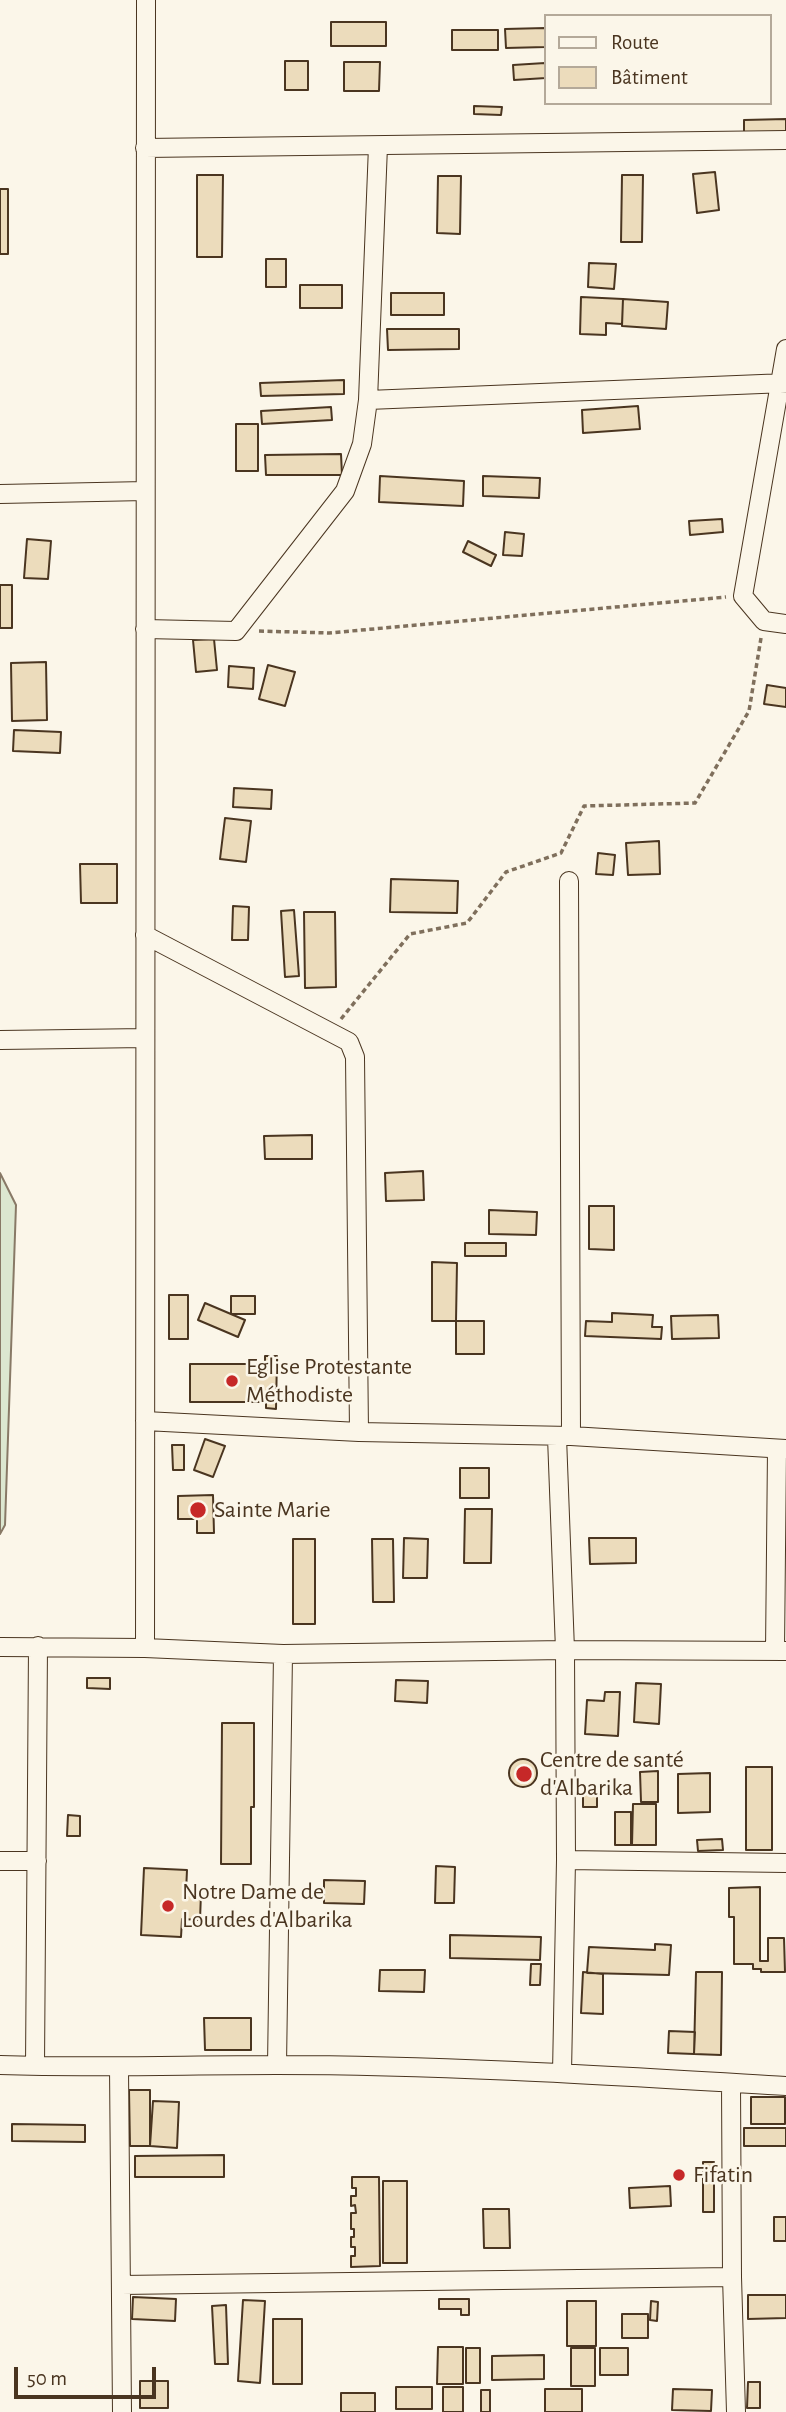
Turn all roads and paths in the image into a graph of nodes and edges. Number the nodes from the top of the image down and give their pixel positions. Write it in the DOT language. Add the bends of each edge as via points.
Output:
graph roads {
  1 [pos="146,0"];
  2 [pos="786,140"];
  3 [pos="377,146"];
  4 [pos="145,148"];
  5 [pos="786,349"];
  6 [pos="783,383"];
  7 [pos="368,400"];
  8 [pos="145,491"];
  9 [pos="0,494"];
  10 [pos="743,596"];
  11 [pos="764,621"];
  12 [pos="786,624"];
  13 [pos="145,629"];
  14 [pos="236,631"];
  15 [pos="569,881"];
  16 [pos="145,935"];
  17 [pos="330,1032"];
  18 [pos="145,1038"];
  19 [pos="0,1040"];
  20 [pos="145,1421"];
  21 [pos="359,1432"];
  22 [pos="564,1436"];
  23 [pos="781,1449"];
  24 [pos="38,1646"];
  25 [pos="0,1647"];
  26 [pos="145,1648"];
  27 [pos="565,1650"];
  28 [pos="780,1651"];
  29 [pos="283,1654"];
  30 [pos="566,1860"];
  31 [pos="0,1861"];
  32 [pos="37,1861"];
  33 [pos="786,1863"];
  34 [pos="0,2065"];
  35 [pos="277,2065"];
  36 [pos="35,2066"];
  37 [pos="119,2067"];
  38 [pos="562,2073"];
  39 [pos="731,2083"];
  40 [pos="786,2086"];
  41 [pos="732,2277"];
  42 [pos="121,2285"];
  43 [pos="122,2412"];
  44 [pos="736,2412"];
  1 -- 4 [label="street"];
  2 -- 3 [label="street"];
  3 -- 4 [label="street"];
  3 -- 7 [label="street"];
  4 -- 8 [label="street"];
  5 -- 6 [label="street"];
  6 -- 7 [label="street"];
  6 -- 10 [label="street"];
  7 -- 14 [label="street" via="362,444 345,491"];
  8 -- 9 [label="street"];
  8 -- 13 [label="street"];
  10 -- 11 [label="street"];
  10 -- 14 [label="path" via="330,633"];
  11 -- 12 [label="street"];
  11 -- 17 [label="path" via="749,710 695,803 584,806 561,852 506,872 467,923 410,934"];
  13 -- 14 [label="street"];
  13 -- 16 [label="street"];
  15 -- 22 [label="street"];
  16 -- 17 [label="street"];
  16 -- 18 [label="street"];
  17 -- 21 [label="street" via="349,1042 355,1057"];
  18 -- 19 [label="street"];
  18 -- 20 [label="street"];
  20 -- 21 [label="street"];
  20 -- 26 [label="street"];
  21 -- 22 [label="street"];
  22 -- 23 [label="street"];
  22 -- 27 [label="street"];
  23 -- 28 [label="street"];
  24 -- 25 [label="street"];
  24 -- 26 [label="street"];
  24 -- 32 [label="street"];
  26 -- 29 [label="street"];
  27 -- 28 [label="street"];
  27 -- 29 [label="street"];
  27 -- 30 [label="street"];
  29 -- 35 [label="street"];
  30 -- 33 [label="street"];
  30 -- 38 [label="street"];
  31 -- 32 [label="street"];
  32 -- 36 [label="street"];
  34 -- 36 [label="street"];
  35 -- 37 [label="street"];
  35 -- 38 [label="street"];
  36 -- 37 [label="street"];
  37 -- 42 [label="street"];
  38 -- 39 [label="street"];
  39 -- 40 [label="street"];
  39 -- 41 [label="street"];
  41 -- 42 [label="street"];
  41 -- 44 [label="street"];
  42 -- 43 [label="street"];
}
